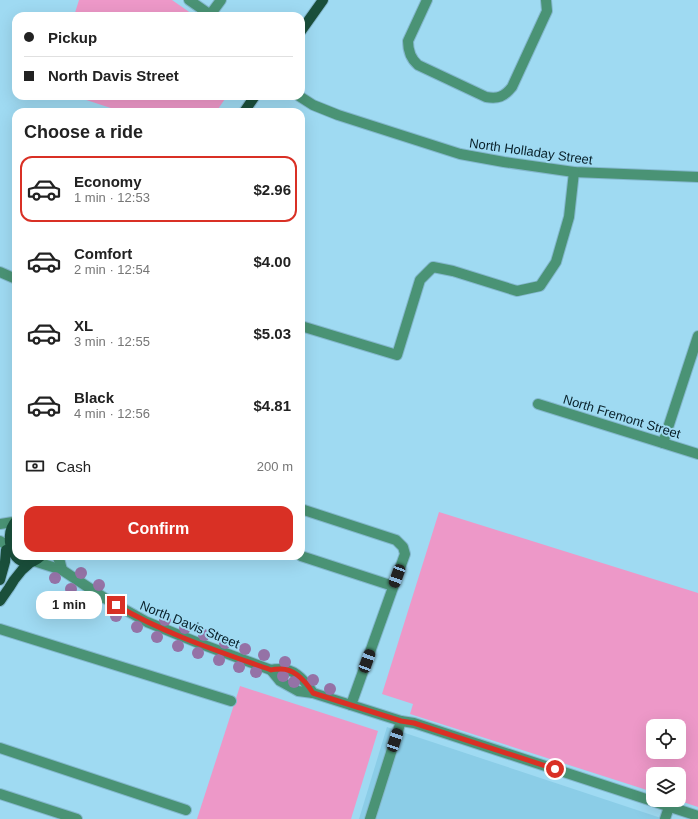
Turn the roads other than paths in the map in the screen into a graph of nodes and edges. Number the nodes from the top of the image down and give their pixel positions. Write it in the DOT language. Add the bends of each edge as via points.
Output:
graph roads {
  1 [pos="189,0"];
  2 [pos="221,0"];
  3 [pos="323,0"];
  4 [pos="427,0"];
  5 [pos="546,0"];
  6 [pos="206,12"];
  7 [pos="214,12"];
  8 [pos="305,25"];
  9 [pos="305,100"];
  10 [pos="574,172"];
  11 [pos="698,177"];
  12 [pos="0,272"];
  13 [pos="12,277"];
  14 [pos="305,327"];
  15 [pos="698,336"];
  16 [pos="538,404"];
  17 [pos="663,443"];
  18 [pos="698,454"];
  19 [pos="305,510"];
  20 [pos="12,522"];
  21 [pos="0,524"];
  22 [pos="12,524"];
  23 [pos="4,545"];
  24 [pos="12,557"];
  25 [pos="305,557"];
  26 [pos="16,560"];
  27 [pos="31,560"];
  28 [pos="35,560"];
  29 [pos="38,560"];
  30 [pos="59,560"];
  31 [pos="62,570"];
  32 [pos="0,580"];
  33 [pos="394,586"];
  34 [pos="0,600"];
  35 [pos="0,629"];
  36 [pos="271,670"];
  37 [pos="313,693"];
  38 [pos="230,701"];
  39 [pos="351,705"];
  40 [pos="401,721"];
  41 [pos="0,748"];
  42 [pos="0,794"];
  43 [pos="646,799"];
  44 [pos="669,807"];
  45 [pos="186,810"];
  46 [pos="698,816"];
  47 [pos="77,819"];
  48 [pos="370,819"];
  49 [pos="665,819"];
  1 -- 6 [label="street"];
  2 -- 7 [label="street"];
  3 -- 8 [label="main road"];
  4 -- 5 [label="street" via="408,41 408,48 414,61 486,97 493,98 500,97 512,88 547,11"];
  9 -- 10 [label="street, North Holladay Street" via="338,115 460,154"];
  10 -- 11 [label="street, North Holladay Street"];
  10 -- 14 [label="street" via="569,216 556,262 540,286 517,291 433,267 420,280 397,355"];
  12 -- 13 [label="street"];
  15 -- 17 [label="street"];
  16 -- 17 [label="street, North Fremont Street"];
  17 -- 18 [label="street, North Fremont Street"];
  19 -- 33 [label="street" via="396,540 403,547 405,554"];
  20 -- 21 [label="street"];
  22 -- 23 [label="main road" via="6,532"];
  23 -- 24 [label="main road"];
  23 -- 32 [label="main road" via="5,562"];
  25 -- 33 [label="street"];
  26 -- 27 [label="main road"];
  28 -- 34 [label="main road" via="22,570"];
  29 -- 31 [label="street, North Davis Street"];
  30 -- 31 [label="street"];
  31 -- 36 [label="street, North Davis Street" via="147,622"];
  33 -- 39 [label="street"];
  35 -- 38 [label="street"];
  36 -- 37 [label="street, North Davis Street" via="280,681 298,691"];
  36 -- 37 [label="street, North Davis Street" via="293,672"];
  37 -- 39 [label="street, North Davis Street"];
  39 -- 40 [label="street, North Davis Street"];
  40 -- 43 [label="street, North Davis Street" via="414,723"];
  40 -- 48 [label="street"];
  41 -- 45 [label="street"];
  42 -- 47 [label="street"];
  44 -- 46 [label="street, North Davis Street"];
  44 -- 49 [label="street"];
}
